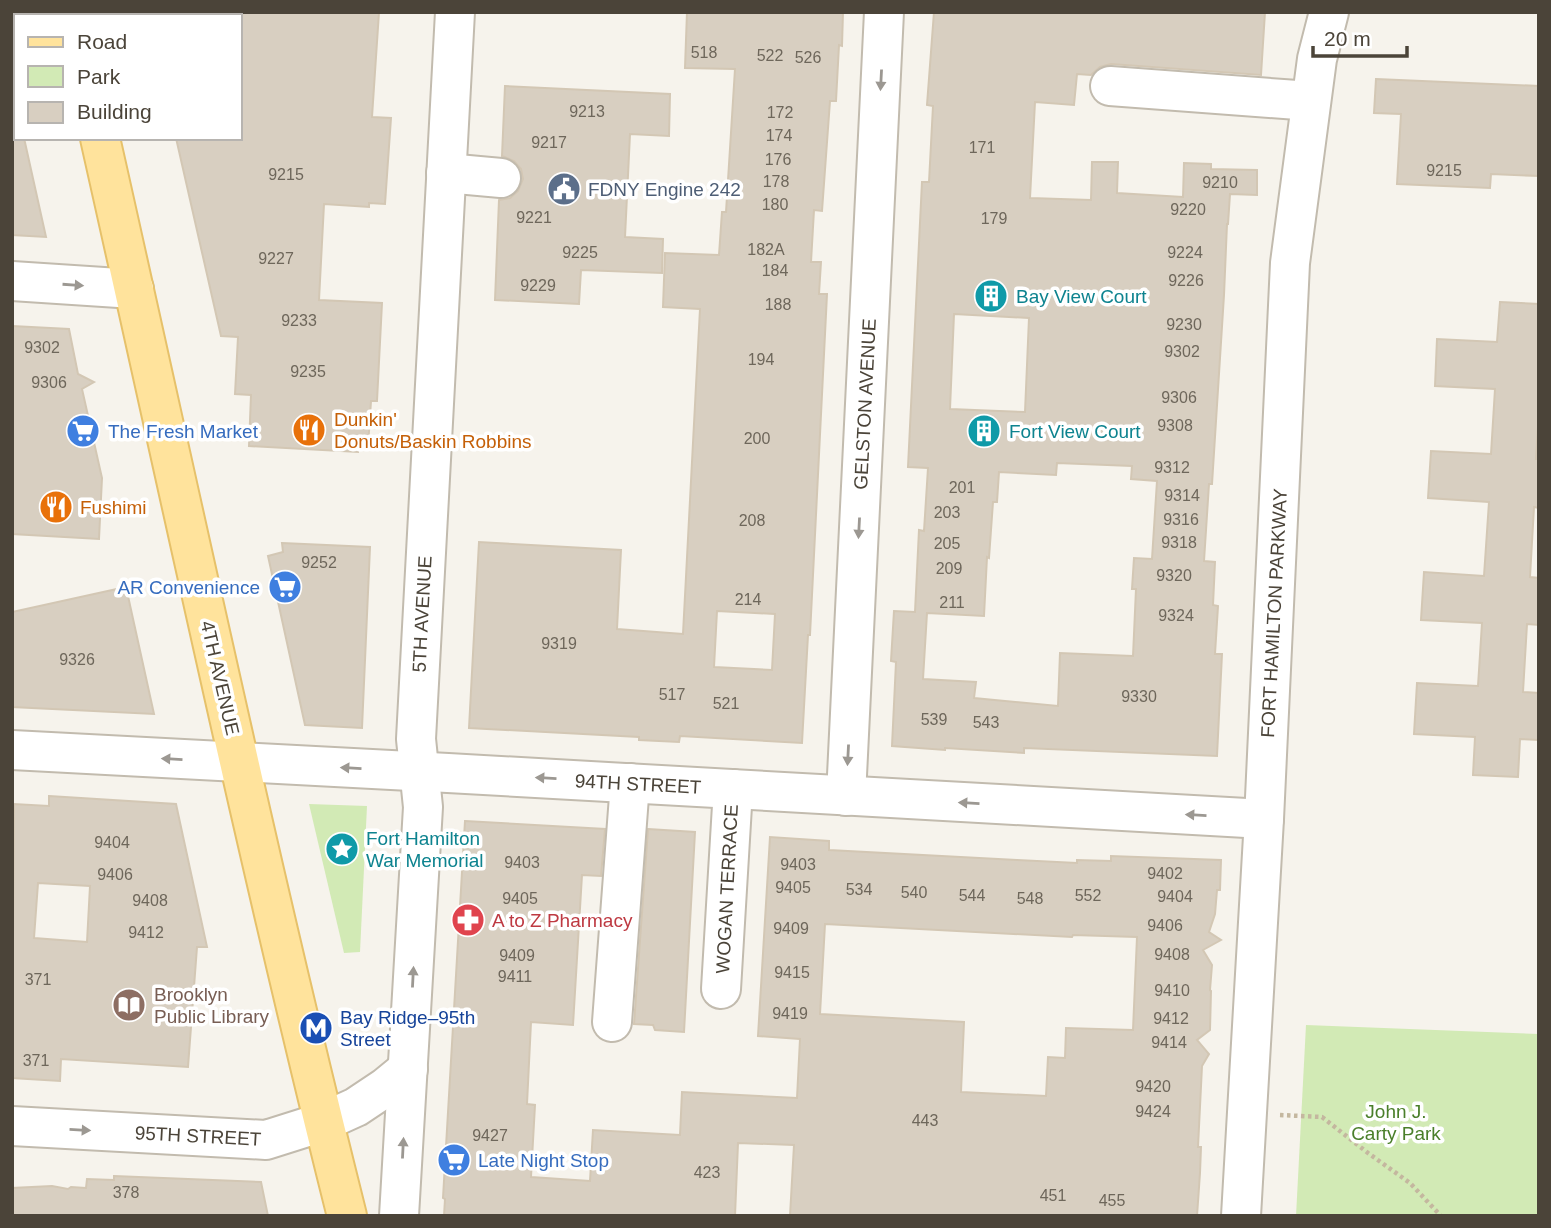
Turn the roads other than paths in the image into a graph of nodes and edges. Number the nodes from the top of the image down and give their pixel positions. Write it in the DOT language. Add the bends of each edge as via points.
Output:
graph roads {
  1 [pos="455,12"];
  2 [pos="884,12"];
  3 [pos="1329,12"];
  4 [pos="1110,86"];
  5 [pos="1311,100"];
  6 [pos="100,140"];
  7 [pos="446,173"];
  8 [pos="501,177"];
  9 [pos="12,281"];
  10 [pos="134,289"];
  11 [pos="12,750"];
  12 [pos="240,762"];
  13 [pos="419,771"];
  14 [pos="630,783"];
  15 [pos="733,789"];
  16 [pos="846,796"];
  17 [pos="1264,820"];
  18 [pos="721,989"];
  19 [pos="611,1021"];
  20 [pos="408,1069"];
  21 [pos="323,1122"];
  22 [pos="12,1126"];
  23 [pos="347,1216"];
  24 [pos="399,1216"];
  25 [pos="1241,1216"];
  1 -- 7 [label="street, 5TH AVENUE"];
  2 -- 16 [label="street, GELSTON AVENUE, one-way"];
  3 -- 5 [label="street, FORT HAMILTON PARKWAY"];
  4 -- 5 [label="street"];
  5 -- 17 [label="street, FORT HAMILTON PARKWAY" via="1290,263"];
  6 -- 10 [label="main road, 4TH AVENUE"];
  7 -- 8 [label="street"];
  7 -- 13 [label="street, 5TH AVENUE" via="416,739"];
  9 -- 10 [label="street, one-way"];
  10 -- 12 [label="main road, 4TH AVENUE"];
  12 -- 11 [label="street, 94TH STREET, one-way"];
  13 -- 12 [label="street, 94TH STREET, one-way"];
  12 -- 21 [label="main road, 4TH AVENUE"];
  14 -- 13 [label="street, 94TH STREET, one-way"];
  20 -- 13 [label="street, 5TH AVENUE, one-way" via="423,807"];
  14 -- 15 [label="street, 94TH STREET"];
  14 -- 19 [label="street"];
  15 -- 16 [label="street, 94TH STREET"];
  15 -- 18 [label="street, WOGAN TERRACE"];
  17 -- 16 [label="street, 94TH STREET, one-way"];
  17 -- 25 [label="street, FORT HAMILTON PARKWAY"];
  20 -- 21 [label="street, 95TH STREET" via="356,1107"];
  24 -- 20 [label="street, 5TH AVENUE, one-way"];
  22 -- 21 [label="street, 95TH STREET, one-way" via="266,1140"];
  21 -- 23 [label="main road, 4TH AVENUE"];
}
